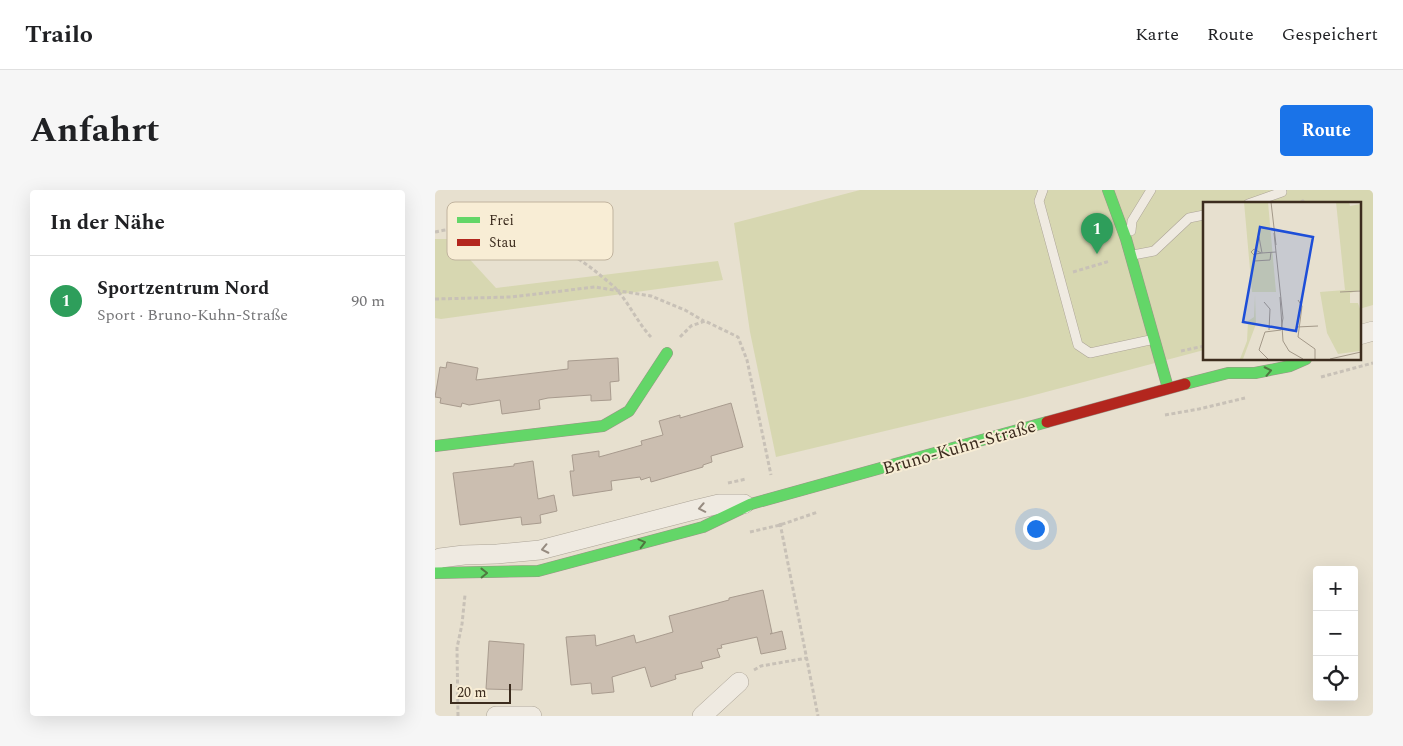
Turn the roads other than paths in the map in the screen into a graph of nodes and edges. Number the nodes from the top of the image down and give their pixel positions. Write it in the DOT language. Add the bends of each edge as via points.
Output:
graph roads {
  1 [pos="1043,190"];
  2 [pos="1108,190"];
  3 [pos="1151,190"];
  4 [pos="1282,192"];
  5 [pos="1254,202"];
  6 [pos="1203,214"];
  7 [pos="1130,256"];
  8 [pos="1153,340"];
  9 [pos="667,353"];
  10 [pos="1247,360"];
  11 [pos="1304,360"];
  12 [pos="1228,373"];
  13 [pos="1167,388"];
  14 [pos="435,446"];
  15 [pos="751,504"];
  16 [pos="435,560"];
  17 [pos="435,572"];
  18 [pos="739,682"];
  19 [pos="496,716"];
  20 [pos="532,716"];
  21 [pos="702,716"];
  1 -- 8 [label="lane" via="1039,201 1078,345 1090,353"];
  2 -- 7 [label="street"];
  3 -- 7 [label="lane" via="1132,221"];
  4 -- 5 [label="lane"];
  6 -- 7 [label="lane" via="1189,218 1154,251"];
  7 -- 8 [label="street"];
  8 -- 13 [label="street"];
  9 -- 14 [label="street" via="629,411 603,426"];
  10 -- 12 [label="street, Bruno-Kuhn-Straße"];
  12 -- 11 [label="street, Bruno-Kuhn-Straße, one-way" via="1255,373"];
  12 -- 13 [label="street, Bruno-Kuhn-Straße"];
  13 -- 15 [label="street, Bruno-Kuhn-Straße"];
  15 -- 16 [label="street, Bruno-Kuhn-Straße, one-way" via="719,504 540,550 513,554 464,554"];
  17 -- 15 [label="street, Bruno-Kuhn-Straße, one-way" via="538,571 703,527"];
  18 -- 21 [label="street"];
  19 -- 20 [label="street"];
}
